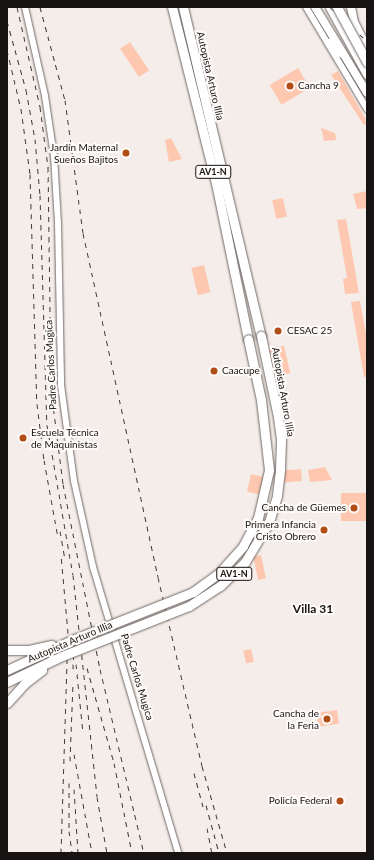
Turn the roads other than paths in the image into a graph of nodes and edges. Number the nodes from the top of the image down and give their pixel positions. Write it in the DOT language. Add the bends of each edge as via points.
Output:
graph roads {
  1 [pos="25,7"];
  2 [pos="172,7"];
  3 [pos="183,7"];
  4 [pos="306,7"];
  5 [pos="315,7"];
  6 [pos="322,7"];
  7 [pos="330,7"];
  8 [pos="337,7"];
  9 [pos="351,7"];
  10 [pos="348,19"];
  11 [pos="329,43"];
  12 [pos="367,47"];
  13 [pos="348,59"];
  14 [pos="366,68"];
  15 [pos="367,93"];
  16 [pos="367,109"];
  17 [pos="72,640"];
  18 [pos="7,650"];
  19 [pos="77,650"];
  20 [pos="7,670"];
  21 [pos="7,682"];
  22 [pos="7,703"];
  23 [pos="178,853"];
  1 -- 23 [label="street, Padre Carlos Mugica" via="44,90 54,156 58,223 60,385 74,480 93,567"];
  2 -- 17 [label="highway, Autopista Arturo Illia / AV1-N, bridge" via="217,190 261,400 268,454 267,486 258,518 243,546 209,581 171,602"];
  3 -- 19 [label="highway, Autopista Arturo Illia / AV1-N, bridge" via="274,396 281,439 278,490 273,511 259,542 245,562 220,586 189,606"];
  4 -- 11 [label="street"];
  5 -- 13 [label="main road"];
  6 -- 14 [label="highway"];
  7 -- 14 [label="highway"];
  8 -- 10 [label="highway, bridge"];
  9 -- 10 [label="main road"];
  10 -- 12 [label="main road"];
  10 -- 14 [label="highway, bridge"];
  11 -- 13 [label="main road"];
  11 -- 16 [label="street"];
  13 -- 15 [label="main road"];
  17 -- 18 [label="highway, bridge" via="29,650"];
  17 -- 20 [label="highway, Autopista Arturo Illia / AV1-N, bridge"];
  19 -- 21 [label="highway, Autopista Arturo Illia / AV1-N, bridge"];
  19 -- 22 [label="highway, bridge" via="34,675"];
}
